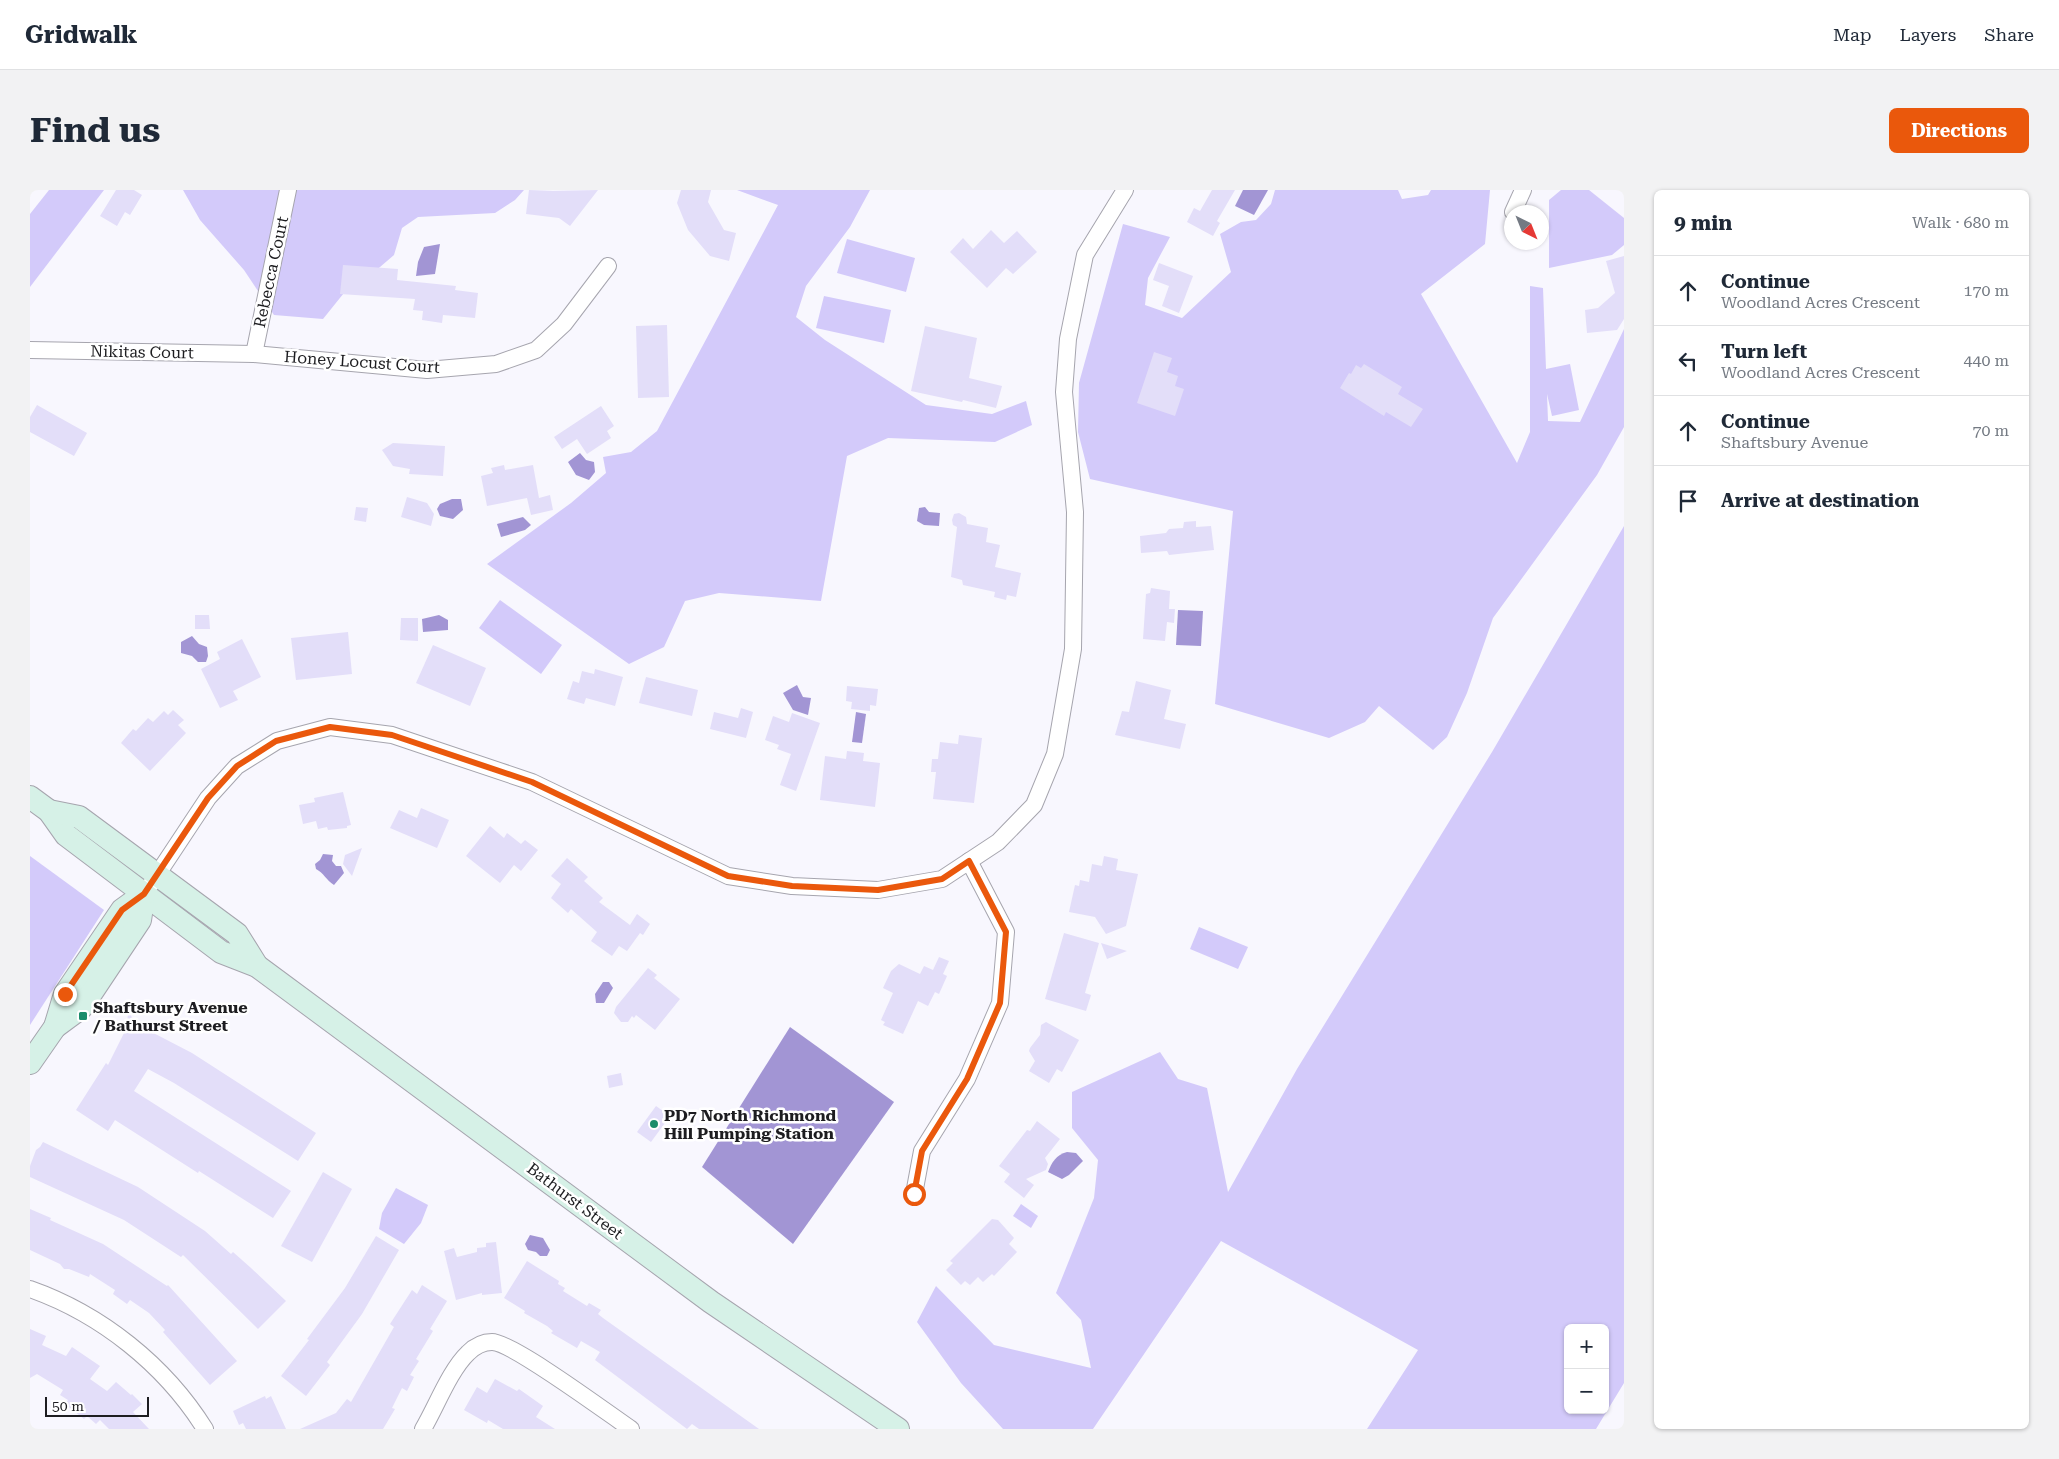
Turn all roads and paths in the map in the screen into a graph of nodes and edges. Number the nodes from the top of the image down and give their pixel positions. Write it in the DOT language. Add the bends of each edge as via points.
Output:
graph roads {
  1 [pos="288,190"];
  2 [pos="1125,190"];
  3 [pos="1523,190"];
  4 [pos="1516,205"];
  5 [pos="608,266"];
  6 [pos="30,350"];
  7 [pos="254,354"];
  8 [pos="30,797"];
  9 [pos="50,811"];
  10 [pos="969,861"];
  11 [pos="157,875"];
  12 [pos="144,894"];
  13 [pos="258,966"];
  14 [pos="30,1063"];
  15 [pos="914,1194"];
  16 [pos="30,1290"];
  17 [pos="205,1429"];
  18 [pos="423,1429"];
  19 [pos="632,1429"];
  20 [pos="898,1429"];
  1 -- 7 [label="street, Rebecca Court"];
  2 -- 10 [label="street" via="1085,255 1068,339 1064,392 1075,512 1073,649 1055,754 1034,805 998,842"];
  3 -- 4 [label="street"];
  5 -- 7 [label="street, Honey Locust Court" via="564,324 536,350 496,364 426,370"];
  6 -- 7 [label="street, Nikitas Court"];
  8 -- 9 [label="main road, Bathurst Street"];
  9 -- 11 [label="main road, Bathurst Street" via="79,817"];
  9 -- 12 [label="main road, Bathurst Street" via="66,835"];
  10 -- 11 [label="street" via="942,879 878,890 792,886 728,876 532,782 392,735 330,727 276,741 237,766 208,798"];
  10 -- 15 [label="street" via="1006,932 1000,1003 967,1079 922,1151"];
  11 -- 12 [label="street"];
  11 -- 13 [label="main road, Bathurst Street" via="237,934"];
  12 -- 13 [label="main road, Bathurst Street" via="221,952"];
  12 -- 14 [label="main road" via="140,920 82,1007 55,1027"];
  13 -- 20 [label="main road, Bathurst Street" via="711,1302"];
  16 -- 17 [label="street" via="87,1315 121,1338 172,1385"];
  18 -- 19 [label="street" via="468,1354 481,1344 493,1342 519,1352"];
}
